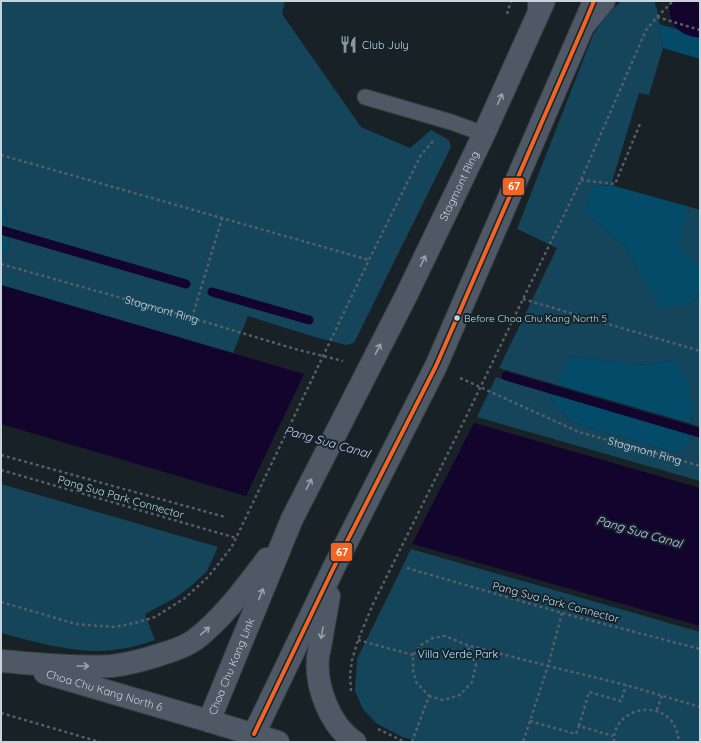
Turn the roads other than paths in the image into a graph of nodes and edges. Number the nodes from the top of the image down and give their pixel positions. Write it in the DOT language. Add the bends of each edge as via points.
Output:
graph roads {
  1 [pos="594,1"];
  2 [pos="604,1"];
  3 [pos="541,4"];
  4 [pos="584,25"];
  5 [pos="364,97"];
  6 [pos="484,134"];
  7 [pos="364,376"];
  8 [pos="288,528"];
  9 [pos="334,567"];
  10 [pos="1,661"];
  11 [pos="208,721"];
  12 [pos="254,734"];
  13 [pos="278,742"];
  14 [pos="355,742"];
  1 -- 4 [label="street"];
  2 -- 4 [label="main road"];
  6 -- 3 [label="street, Stagmont Ring, one-way"];
  4 -- 9 [label="street" via="436,366"];
  5 -- 6 [label="lane"];
  7 -- 6 [label="street, Stagmont Ring, one-way" via="406,296"];
  8 -- 7 [label="street, Choa Chu Kang Link, one-way"];
  10 -- 8 [label="street, one-way" via="112,666 148,659 171,651 194,640 216,621 237,598"];
  11 -- 8 [label="street, Choa Chu Kang Link, one-way"];
  9 -- 12 [label="street"];
  9 -- 14 [label="street, one-way" via="318,658 319,679 334,721"];
  10 -- 11 [label="street, Choa Chu Kang North 6"];
  11 -- 12 [label="street, Choa Chu Kang Link"];
  12 -- 13 [label="street, Choa Chu Kang Link"];
}
